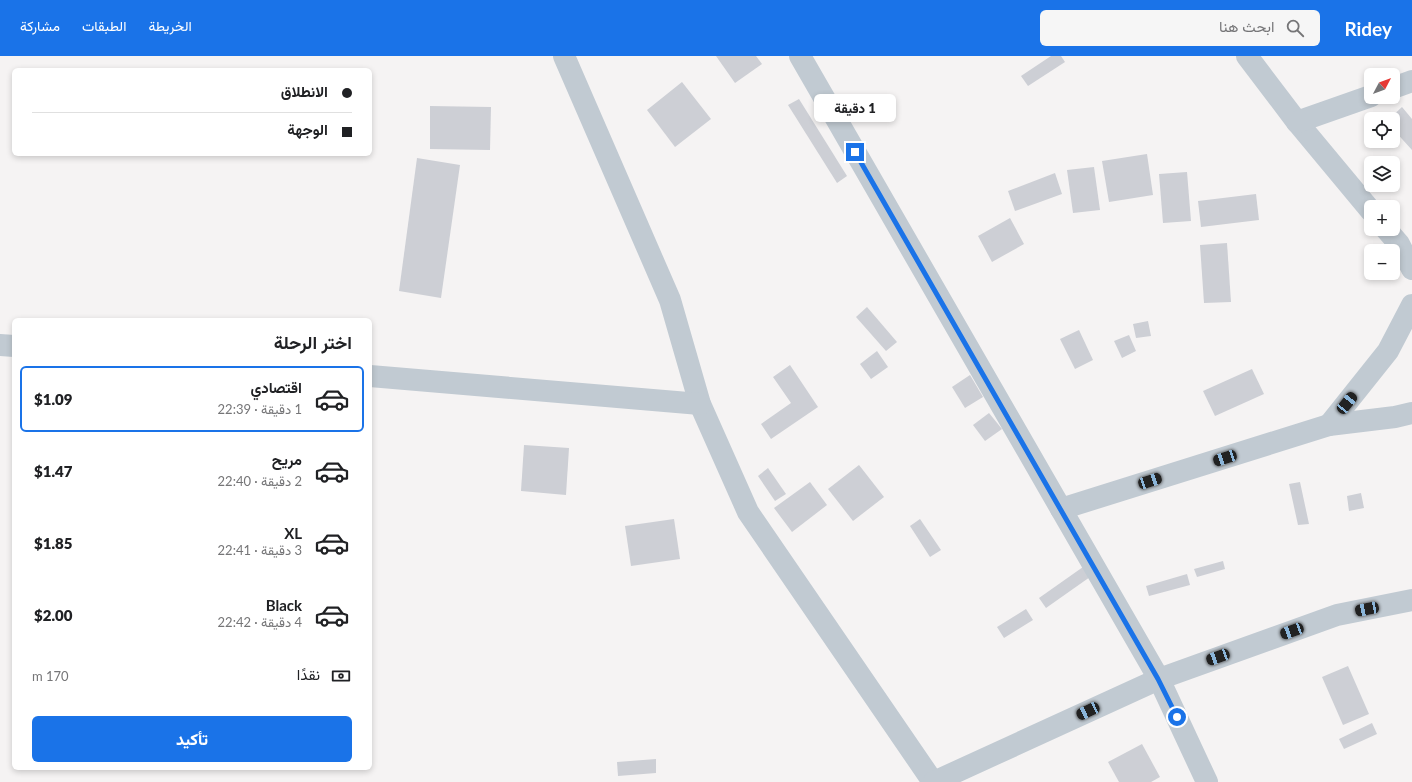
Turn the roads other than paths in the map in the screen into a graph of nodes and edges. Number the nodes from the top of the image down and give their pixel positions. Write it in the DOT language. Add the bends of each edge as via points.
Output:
graph roads {
  1 [pos="564,56"];
  2 [pos="800,56"];
  3 [pos="1247,56"];
  4 [pos="1412,81"];
  5 [pos="1400,85"];
  6 [pos="1364,98"];
  7 [pos="1297,122"];
  8 [pos="1364,203"];
  9 [pos="1392,236"];
  10 [pos="1412,269"];
  11 [pos="1412,304"];
  12 [pos="0,345"];
  13 [pos="12,346"];
  14 [pos="372,376"];
  15 [pos="700,404"];
  16 [pos="1412,413"];
  17 [pos="1328,425"];
  18 [pos="1061,510"];
  19 [pos="1412,600"];
  20 [pos="1158,679"];
  21 [pos="933,782"];
  22 [pos="1207,782"];
  1 -- 15 [label="street" via="670,300"];
  2 -- 18 [label="street"];
  3 -- 7 [label="street"];
  4 -- 5 [label="street"];
  6 -- 7 [label="street"];
  7 -- 8 [label="street"];
  9 -- 10 [label="street"];
  11 -- 17 [label="street" via="1388,351"];
  12 -- 13 [label="street"];
  14 -- 15 [label="street"];
  15 -- 21 [label="street" via="748,512"];
  16 -- 17 [label="street"];
  17 -- 18 [label="street"];
  18 -- 20 [label="street"];
  19 -- 20 [label="street" via="1337,615"];
  20 -- 21 [label="street"];
  20 -- 22 [label="street"];
}
